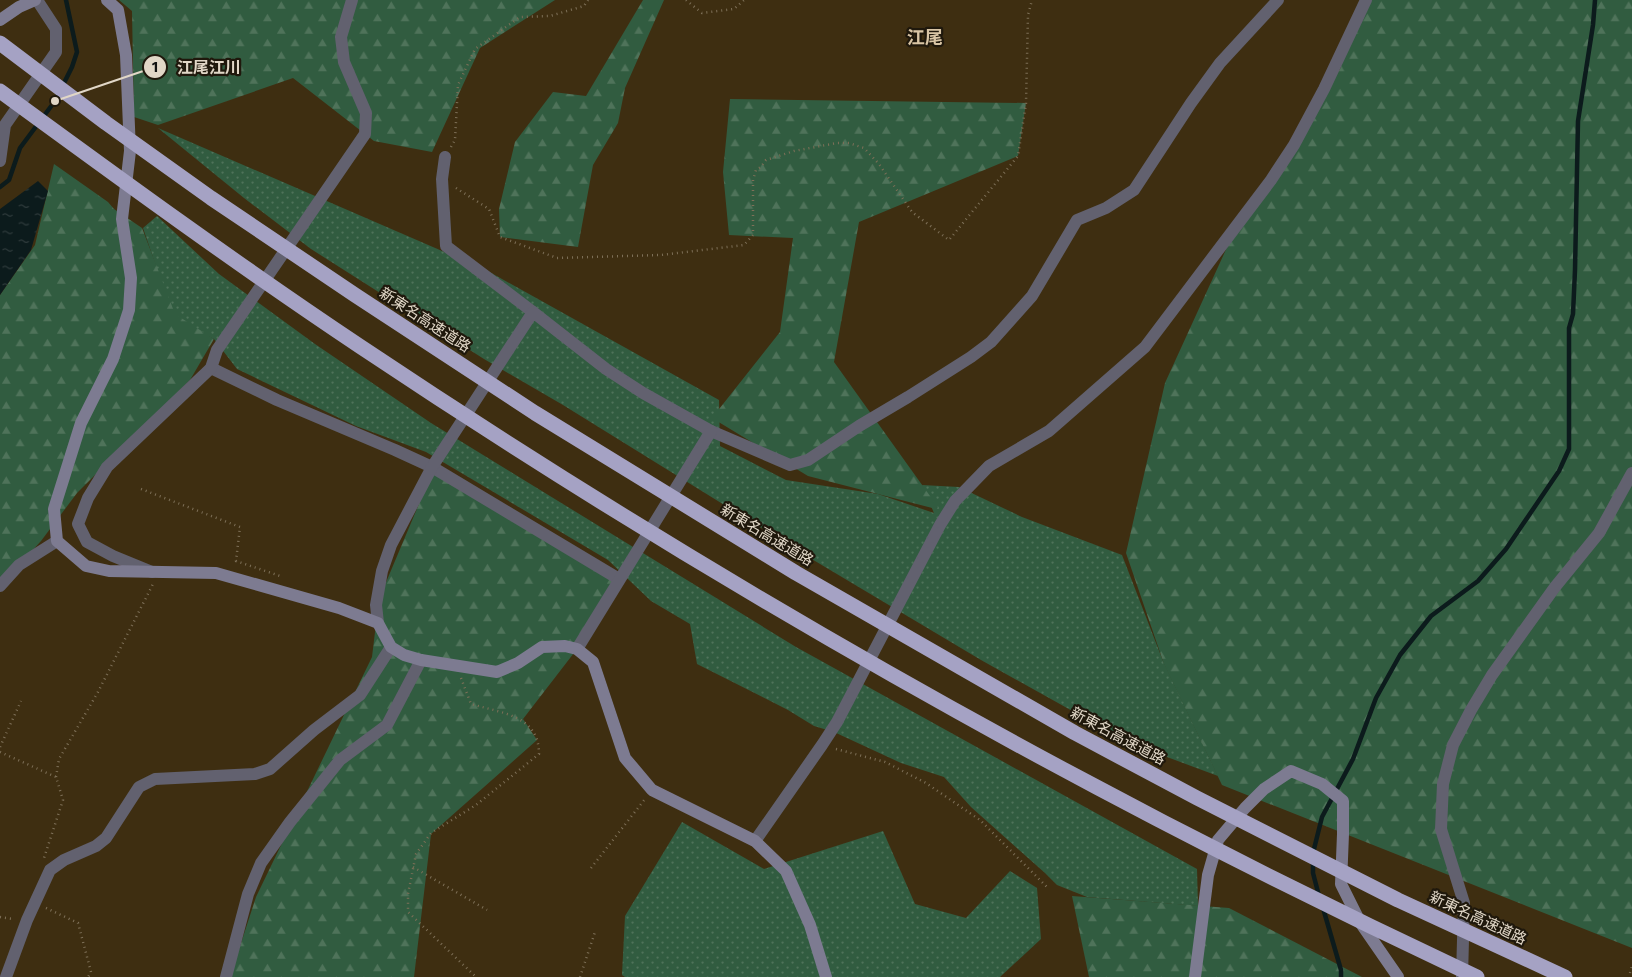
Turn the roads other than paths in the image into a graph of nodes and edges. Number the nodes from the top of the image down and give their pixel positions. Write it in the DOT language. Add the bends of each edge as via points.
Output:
graph roads {
  1 [pos="36,0"];
  2 [pos="107,0"];
  3 [pos="352,0"];
  4 [pos="1278,0"];
  5 [pos="1366,0"];
  6 [pos="0,20"];
  7 [pos="0,42"];
  8 [pos="0,90"];
  9 [pos="445,157"];
  10 [pos="0,162"];
  11 [pos="533,312"];
  12 [pos="211,368"];
  13 [pos="711,431"];
  14 [pos="435,463"];
  15 [pos="1632,473"];
  16 [pos="57,541"];
  17 [pos="156,572"];
  18 [pos="622,573"];
  19 [pos="0,586"];
  20 [pos="378,623"];
  21 [pos="391,647"];
  22 [pos="577,648"];
  23 [pos="421,660"];
  24 [pos="755,841"];
  25 [pos="6,977"];
  26 [pos="226,977"];
  27 [pos="826,977"];
  28 [pos="1195,977"];
  29 [pos="1398,977"];
  30 [pos="1462,977"];
  31 [pos="1478,977"];
  32 [pos="1564,977"];
  1 -- 6 [label="street"];
  1 -- 10 [label="street" via="56,30 56,52 5,125"];
  2 -- 16 [label="street" via="118,10 126,55 130,151 122,219 131,278 129,310 113,359 81,423 54,509"];
  3 -- 12 [label="street" via="341,37 344,62 366,113 364,134 217,350"];
  4 -- 13 [label="street" via="1220,63 1134,190 1106,208 1077,220 1032,296 991,342 808,460 790,465"];
  5 -- 24 [label="street" via="1294,145 1145,347 1049,431 989,466 955,501 836,722"];
  7 -- 32 [label="highway, 新東名高速道路" via="210,198 347,290 510,397 796,573 1075,733 1197,798 1398,900"];
  8 -- 31 [label="highway" via="188,228 361,347 671,544 1057,765 1392,937"];
  9 -- 11 [label="street" via="442,180 446,246"];
  11 -- 13 [label="street" via="613,374"];
  11 -- 14 [label="street"];
  12 -- 14 [label="street" via="277,400 395,450"];
  12 -- 17 [label="street" via="107,467 88,498 78,524 87,542"];
  13 -- 18 [label="street"];
  14 -- 18 [label="street"];
  14 -- 20 [label="street" via="391,545 376,605"];
  15 -- 30 [label="street" via="1599,533 1555,587 1492,675 1453,745 1443,784 1442,830 1464,903"];
  16 -- 17 [label="street" via="86,566 109,571"];
  16 -- 19 [label="street" via="19,565"];
  17 -- 20 [label="street" via="216,573 338,608"];
  18 -- 22 [label="street"];
  20 -- 21 [label="street"];
  21 -- 23 [label="street"];
  21 -- 25 [label="street" via="360,695 270,769 255,774 155,779 139,787 106,838 50,870"];
  22 -- 23 [label="street" via="542,647 497,672"];
  22 -- 24 [label="street" via="593,662 626,758 652,790"];
  23 -- 26 [label="street" via="387,725 340,760 261,863 248,894"];
  24 -- 27 [label="street" via="786,871 810,925"];
  28 -- 29 [label="street" via="1208,875 1218,840 1264,789 1291,771 1322,784 1343,801 1341,884 1360,922"];
}
